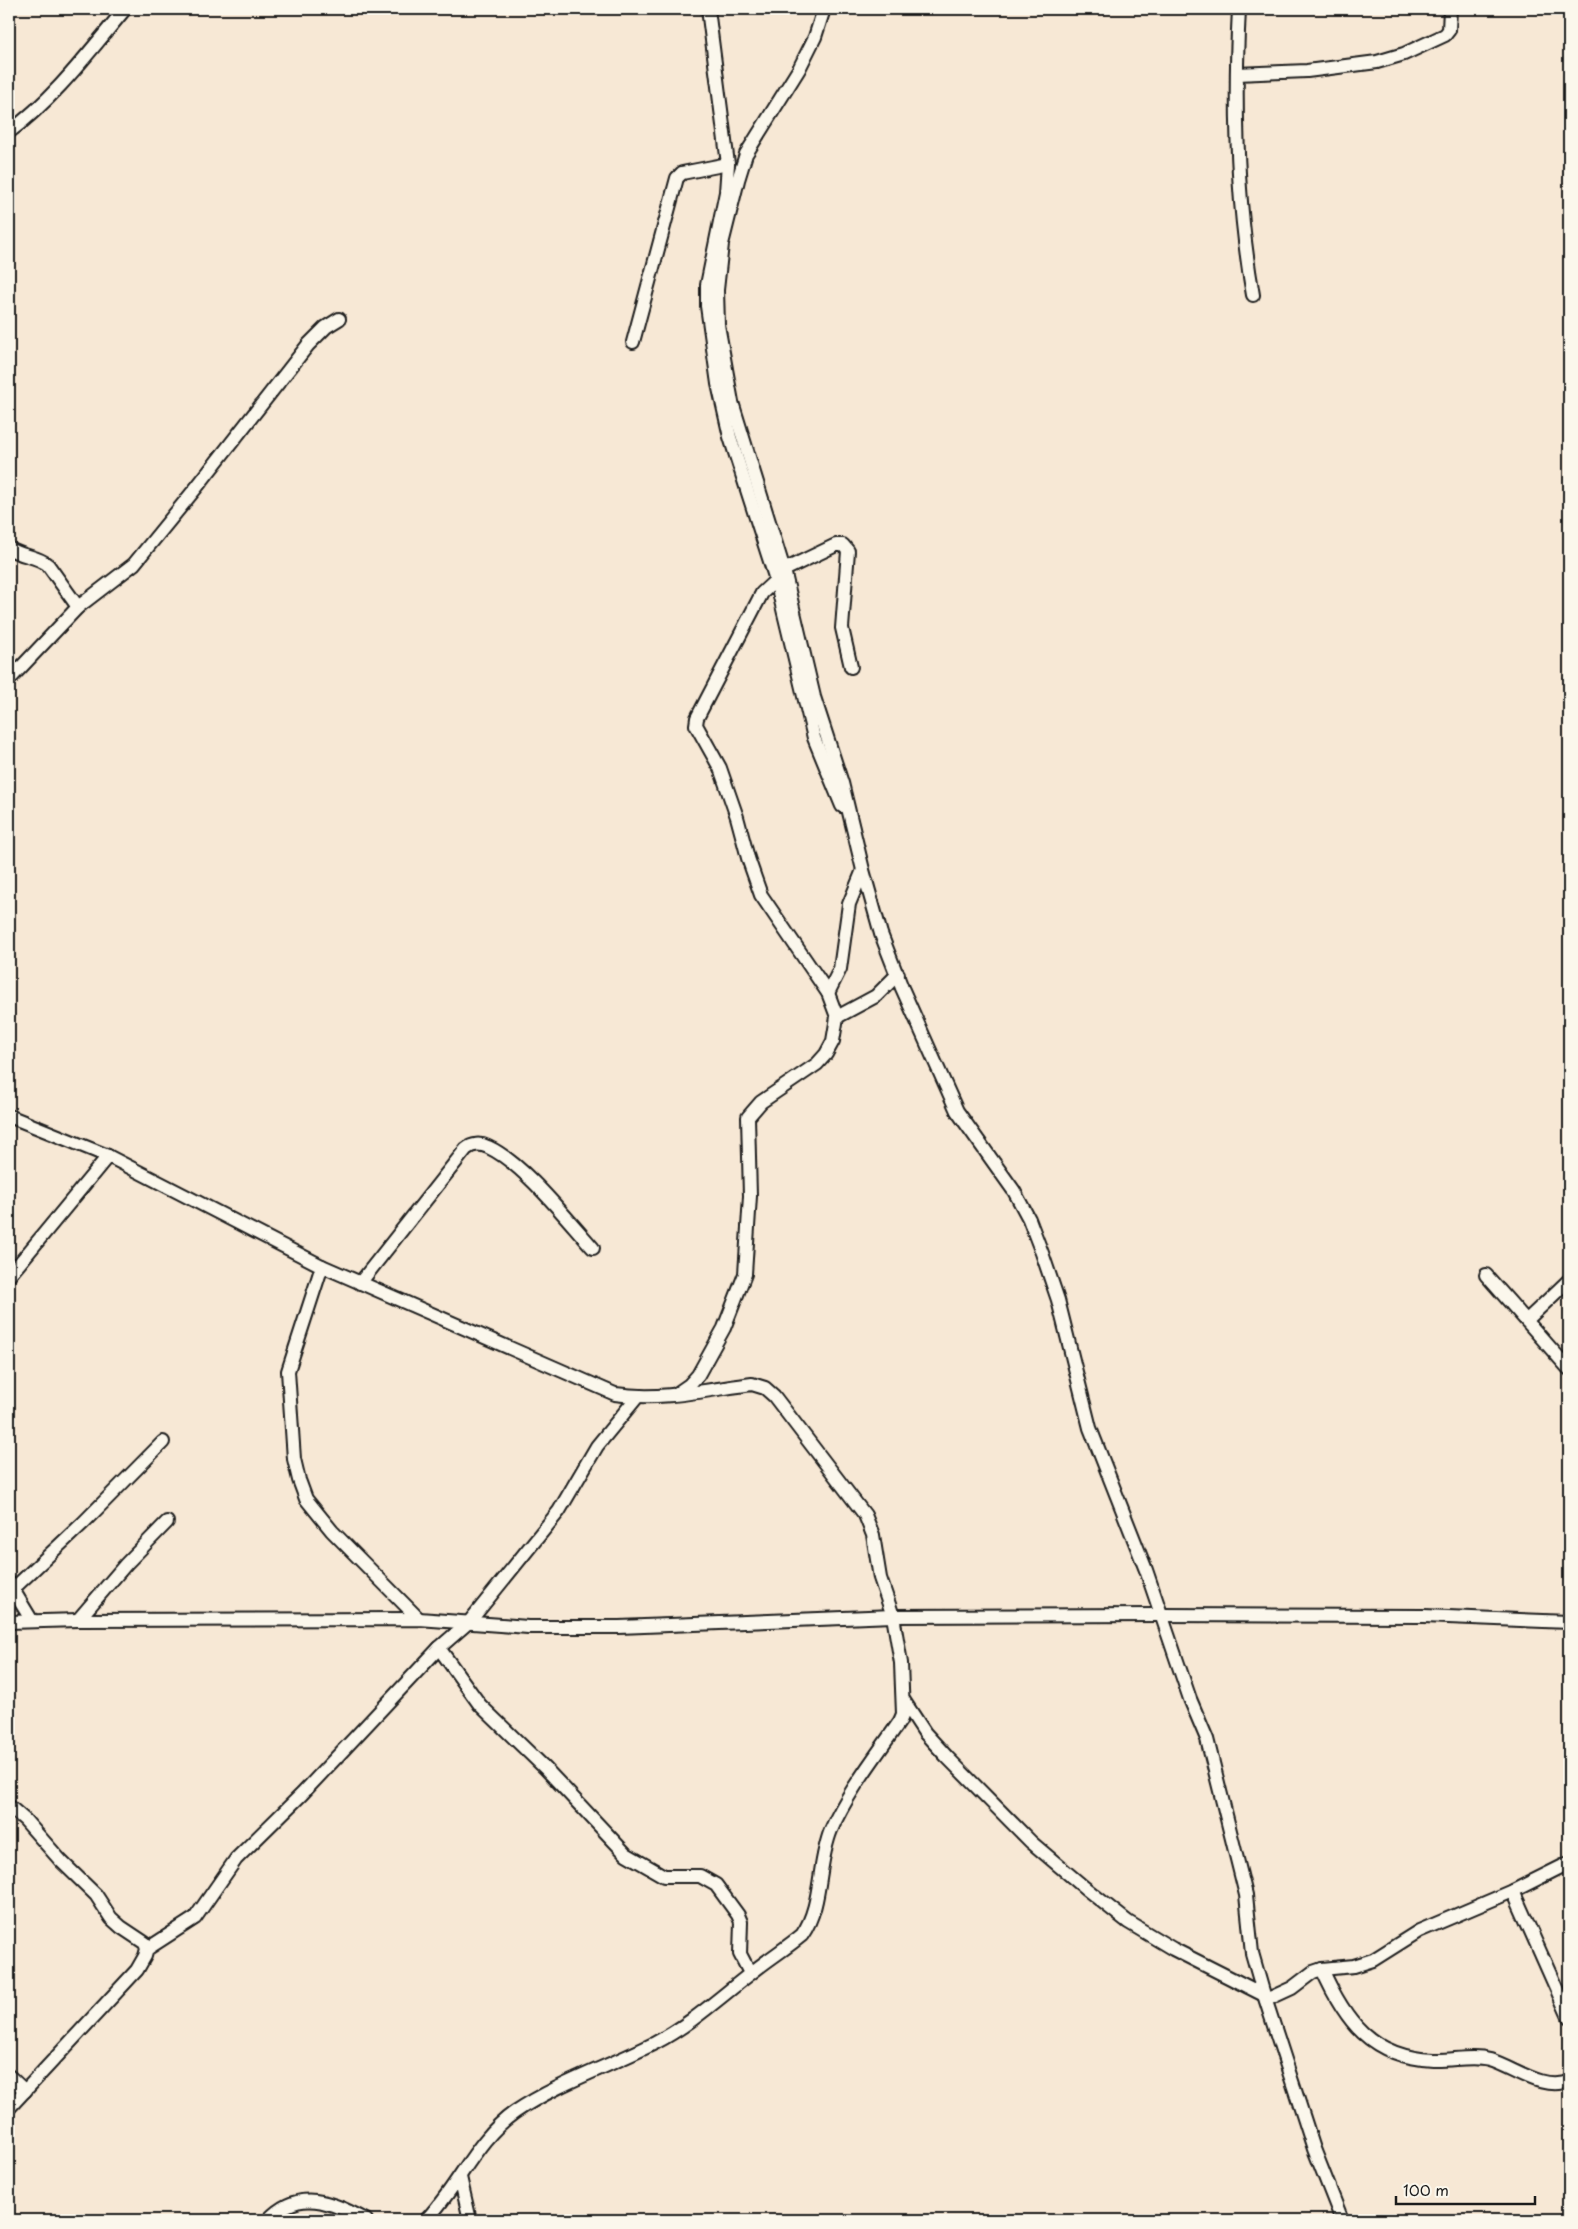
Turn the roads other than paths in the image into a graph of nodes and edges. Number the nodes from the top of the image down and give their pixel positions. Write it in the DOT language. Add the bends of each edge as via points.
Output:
graph roads {
  1 [pos="125,9"];
  2 [pos="708,9"];
  3 [pos="824,9"];
  4 [pos="1239,9"];
  5 [pos="1450,9"];
  6 [pos="1237,74"];
  7 [pos="9,132"];
  8 [pos="728,164"];
  9 [pos="1253,295"];
  10 [pos="339,319"];
  11 [pos="633,342"];
  12 [pos="9,548"];
  13 [pos="780,575"];
  14 [pos="78,607"];
  15 [pos="851,667"];
  16 [pos="9,680"];
  17 [pos="863,870"];
  18 [pos="898,974"];
  19 [pos="828,993"];
  20 [pos="837,1017"];
  21 [pos="9,1116"];
  22 [pos="108,1156"];
  23 [pos="594,1248"];
  24 [pos="322,1266"];
  25 [pos="1486,1275"];
  26 [pos="9,1276"];
  27 [pos="1569,1280"];
  28 [pos="360,1282"];
  29 [pos="1527,1320"];
  30 [pos="1569,1369"];
  31 [pos="673,1395"];
  32 [pos="638,1396"];
  33 [pos="163,1442"];
  34 [pos="167,1522"];
  35 [pos="11,1585"];
  36 [pos="1161,1615"];
  37 [pos="893,1616"];
  38 [pos="419,1619"];
  39 [pos="78,1620"];
  40 [pos="32,1621"];
  41 [pos="470,1621"];
  42 [pos="9,1622"];
  43 [pos="1569,1622"];
  44 [pos="439,1648"];
  45 [pos="904,1701"];
  46 [pos="9,1806"];
  47 [pos="1569,1863"];
  48 [pos="1513,1891"];
  49 [pos="147,1949"];
  50 [pos="1322,1969"];
  51 [pos="750,1973"];
  52 [pos="1265,1998"];
  53 [pos="1569,2017"];
  54 [pos="9,2076"];
  55 [pos="1569,2080"];
  56 [pos="24,2091"];
  57 [pos="9,2108"];
  58 [pos="460,2177"];
  59 [pos="268,2220"];
  60 [pos="366,2220"];
  61 [pos="426,2220"];
  62 [pos="470,2220"];
  63 [pos="1342,2220"];
  1 -- 7 [label="street" via="30,116"];
  2 -- 8 [label="street"];
  3 -- 13 [label="street" via="799,69 743,162 722,244 717,290 718,325 732,402"];
  4 -- 6 [label="street"];
  5 -- 6 [label="street" via="1449,30 1445,35 1391,59 1307,71"];
  6 -- 9 [label="street" via="1237,171"];
  8 -- 11 [label="street" via="682,173 677,178"];
  8 -- 13 [label="street" via="726,192 708,278 707,306 718,384 730,437"];
  10 -- 14 [label="street" via="308,345 134,564"];
  12 -- 14 [label="street" via="48,565"];
  13 -- 15 [label="street" via="836,545 848,551 842,628"];
  13 -- 17 [label="street" via="814,738 855,833"];
  13 -- 19 [label="street" via="762,593 696,723 720,768 762,895"];
  14 -- 16 [label="street"];
  17 -- 18 [label="street" via="881,934"];
  17 -- 19 [label="street" via="849,904 840,968"];
  18 -- 20 [label="street" via="876,996"];
  18 -- 36 [label="street" via="957,1111 1014,1191 1032,1228 1058,1300 1090,1428"];
  19 -- 20 [label="street"];
  20 -- 31 [label="street" via="833,1041 826,1054 817,1064 762,1102 748,1117 750,1196 745,1274 724,1328 698,1375"];
  21 -- 22 [label="street"];
  22 -- 24 [label="street"];
  22 -- 26 [label="street"];
  23 -- 28 [label="street" via="520,1168 488,1147 476,1145 466,1149"];
  24 -- 28 [label="street"];
  24 -- 38 [label="street" via="288,1371 294,1459 299,1480 306,1499 332,1530"];
  25 -- 29 [label="street"];
  27 -- 29 [label="street"];
  28 -- 32 [label="street" via="615,1394"];
  29 -- 30 [label="street"];
  31 -- 32 [label="street"];
  31 -- 37 [label="street" via="752,1384 765,1388 774,1396 865,1516"];
  32 -- 41 [label="street" via="597,1446 558,1511"];
  33 -- 35 [label="street" via="83,1523"];
  34 -- 39 [label="street"];
  35 -- 40 [label="street"];
  36 -- 37 [label="street"];
  36 -- 43 [label="street" via="1424,1616"];
  36 -- 52 [label="street" via="1207,1739 1221,1788 1246,1895 1252,1953"];
  37 -- 41 [label="street" via="619,1628 528,1627"];
  37 -- 45 [label="street" via="902,1663"];
  38 -- 39 [label="street"];
  38 -- 41 [label="street"];
  39 -- 40 [label="street"];
  40 -- 42 [label="street"];
  41 -- 44 [label="street"];
  44 -- 49 [label="street" via="236,1859 195,1918"];
  44 -- 51 [label="street" via="480,1705 626,1854 664,1876 700,1876 716,1886 741,1922 740,1954"];
  45 -- 51 [label="street" via="900,1721 832,1829 824,1850 808,1926 802,1936"];
  45 -- 52 [label="street" via="925,1733 947,1757 1031,1842 1085,1888 1128,1922"];
  46 -- 49 [label="street" via="96,1895 111,1918 144,1942"];
  47 -- 48 [label="street"];
  48 -- 50 [label="street" via="1419,1931 1364,1964"];
  48 -- 53 [label="street"];
  49 -- 56 [label="street" via="137,1970"];
  50 -- 52 [label="street" via="1292,1988"];
  50 -- 55 [label="street" via="1344,2013 1382,2047 1402,2055 1432,2060 1478,2057 1552,2084"];
  51 -- 58 [label="street" via="678,2030 576,2078 515,2112 480,2146"];
  52 -- 63 [label="street" via="1314,2149"];
  54 -- 56 [label="street"];
  56 -- 57 [label="street"];
  58 -- 61 [label="street"];
  58 -- 62 [label="street"];
  59 -- 60 [label="street" via="285,2206 310,2200 328,2203"];
}
